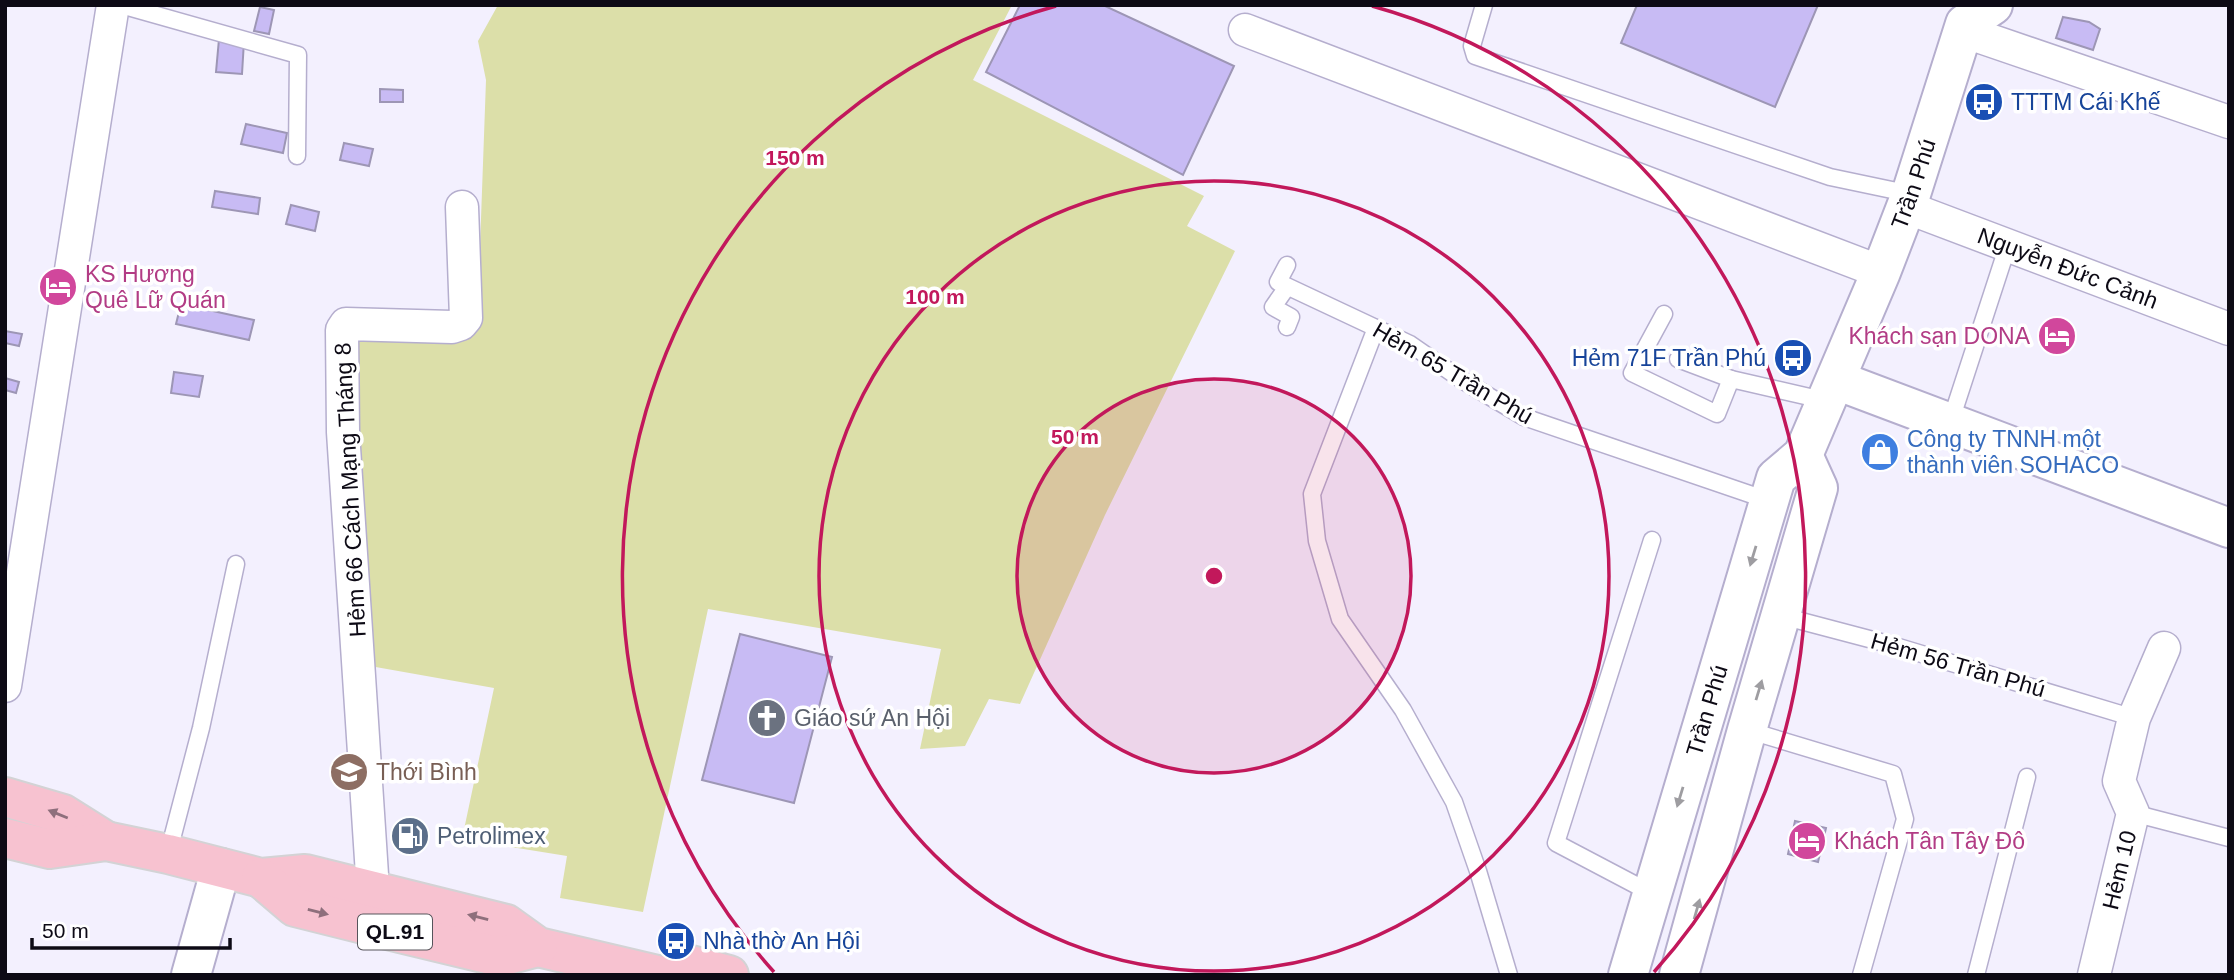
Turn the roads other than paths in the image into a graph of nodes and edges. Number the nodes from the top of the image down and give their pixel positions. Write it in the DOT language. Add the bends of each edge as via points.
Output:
graph roads {
  1 [pos="113,5"];
  2 [pos="121,5"];
  3 [pos="1484,5"];
  4 [pos="1969,16"];
  5 [pos="1245,30"];
  6 [pos="2229,122"];
  7 [pos="297,156"];
  8 [pos="1909,200"];
  9 [pos="461,207"];
  10 [pos="2008,245"];
  11 [pos="1287,265"];
  12 [pos="1881,272"];
  13 [pos="1287,286"];
  14 [pos="1664,314"];
  15 [pos="1287,327"];
  16 [pos="1376,328"];
  17 [pos="2229,329"];
  18 [pos="1678,359"];
  19 [pos="1731,379"];
  20 [pos="1831,391"];
  21 [pos="1950,424"];
  22 [pos="1803,455"];
  23 [pos="1770,500"];
  24 [pos="2229,528"];
  25 [pos="1652,540"];
  26 [pos="236,564"];
  27 [pos="1782,616"];
  28 [pos="2165,648"];
  29 [pos="5,686"];
  30 [pos="2134,718"];
  31 [pos="1747,730"];
  32 [pos="2027,777"];
  33 [pos="5,797"];
  34 [pos="2133,813"];
  35 [pos="5,838"];
  36 [pos="2229,838"];
  37 [pos="106,841"];
  38 [pos="168,854"];
  39 [pos="221,868"];
  40 [pos="261,878"];
  41 [pos="373,890"];
  42 [pos="1651,893"];
  43 [pos="538,947"];
  44 [pos="191,975"];
  45 [pos="657,975"];
  46 [pos="667,975"];
  47 [pos="729,975"];
  48 [pos="1509,975"];
  49 [pos="1628,975"];
  50 [pos="1679,975"];
  51 [pos="1860,975"];
  52 [pos="1976,975"];
  53 [pos="2094,975"];
  1 -- 29 [label="street"];
  2 -- 7 [label="lane" via="298,55"];
  3 -- 8 [label="lane" via="1472,46 1475,56"];
  4 -- 6 [label="street"];
  4 -- 8 [label="street, Trần Phú"];
  5 -- 12 [label="street"];
  8 -- 10 [label="street, Nguyễn Đức Cảnh"];
  8 -- 12 [label="street, Trần Phú"];
  9 -- 41 [label="street, Hẻm 66 Cách Mạng Tháng 8" via="466,318 461,324 346,324 342,330 343,432"];
  10 -- 17 [label="street, Nguyễn Đức Cảnh"];
  10 -- 21 [label="lane"];
  11 -- 13 [label="lane" via="1278,282"];
  12 -- 20 [label="street, Trần Phú"];
  13 -- 15 [label="lane" via="1273,307 1291,317"];
  13 -- 16 [label="lane, Hẻm 65 Trần Phú"];
  14 -- 19 [label="lane" via="1632,373 1717,415"];
  16 -- 23 [label="lane, Hẻm 65 Trần Phú" via="1410,344 1524,417"];
  16 -- 48 [label="lane" via="1312,494 1317,541 1340,619 1403,710 1454,802"];
  18 -- 19 [label="lane"];
  19 -- 20 [label="lane"];
  20 -- 21 [label="street"];
  20 -- 22 [label="street, Trần Phú"];
  21 -- 24 [label="street"];
  22 -- 23 [label="street, Trần Phú" via="1776,478"];
  22 -- 27 [label="street, Trần Phú" via="1818,488"];
  23 -- 42 [label="street, Trần Phú, one-way"];
  25 -- 42 [label="lane" via="1556,843"];
  26 -- 38 [label="lane"];
  27 -- 30 [label="lane, Hẻm 56 Trần Phú"];
  31 -- 27 [label="street, Trần Phú, one-way"];
  28 -- 30 [label="street, Hẻm 10"];
  30 -- 34 [label="street, Hẻm 10" via="2119,781"];
  50 -- 31 [label="street, Trần Phú, one-way"];
  31 -- 51 [label="lane" via="1893,774 1905,819"];
  32 -- 52 [label="lane"];
  37 -- 33 [label="highway, QL.91, one-way" via="62,814"];
  34 -- 36 [label="lane"];
  34 -- 53 [label="street, Hẻm 10"];
  35 -- 37 [label="highway, QL.91" via="50,849"];
  37 -- 38 [label="highway, QL.91"];
  38 -- 39 [label="highway, QL.91"];
  39 -- 40 [label="highway, QL.91"];
  39 -- 44 [label="street"];
  40 -- 41 [label="highway, QL.91" via="305,874"];
  40 -- 43 [label="highway, QL.91, one-way" via="295,906 383,929 500,957"];
  43 -- 41 [label="highway, QL.91, one-way" via="506,924"];
  42 -- 49 [label="street, Trần Phú"];
  43 -- 45 [label="highway, QL.91"];
  46 -- 47 [label="highway" via="691,965"];
}
